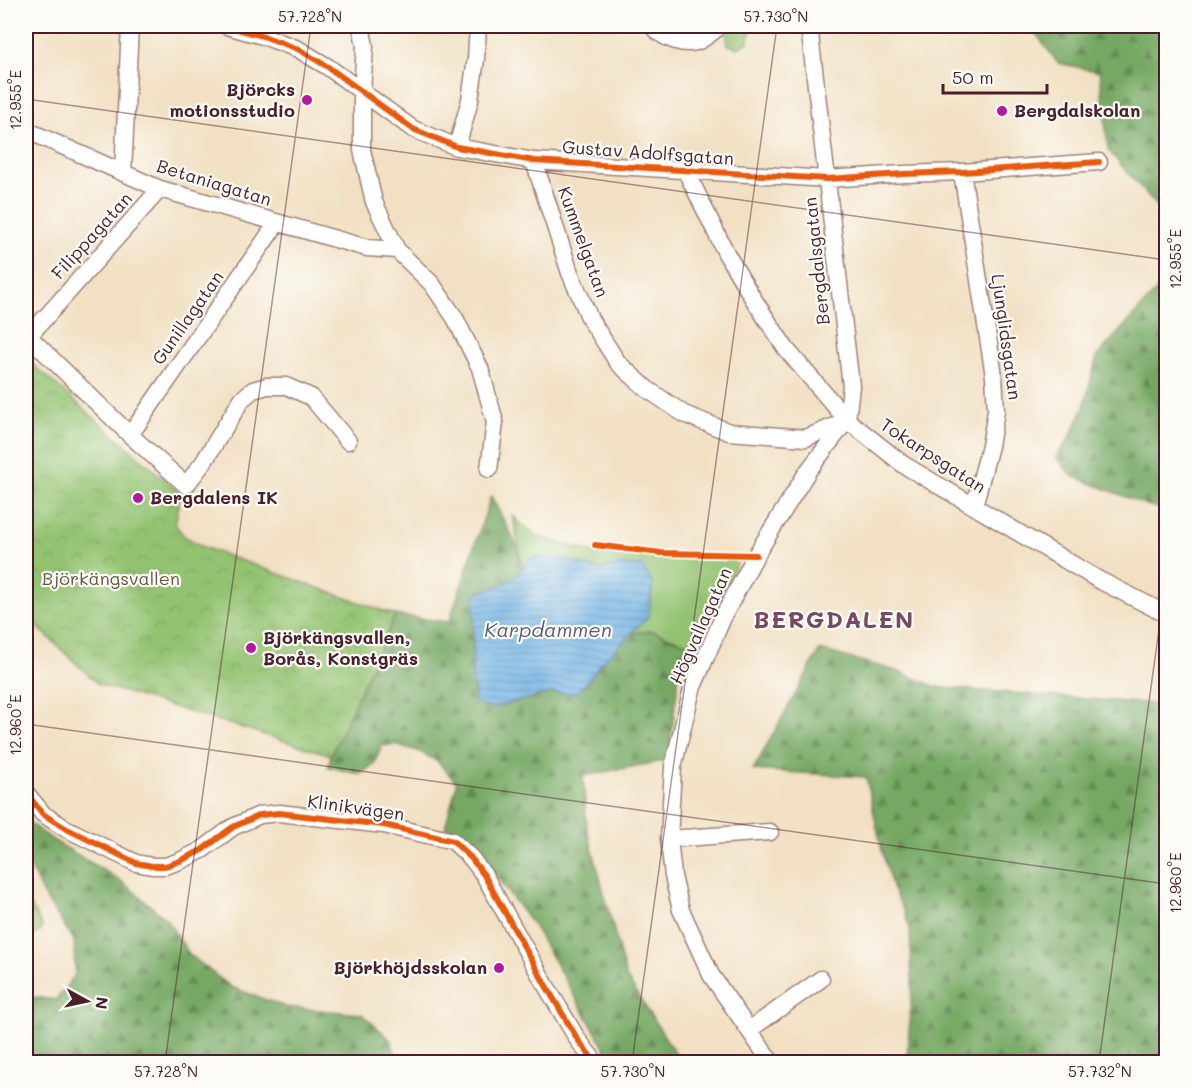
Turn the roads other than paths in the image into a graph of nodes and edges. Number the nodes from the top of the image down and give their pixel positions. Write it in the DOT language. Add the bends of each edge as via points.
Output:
graph roads {
  1 [pos="130,26"];
  2 [pos="227,26"];
  3 [pos="361,26"];
  4 [pos="478,26"];
  5 [pos="652,26"];
  6 [pos="808,26"];
  7 [pos="716,29"];
  8 [pos="362,92"];
  9 [pos="26,130"];
  10 [pos="457,147"];
  11 [pos="534,160"];
  12 [pos="1099,162"];
  13 [pos="686,171"];
  14 [pos="962,172"];
  15 [pos="123,173"];
  16 [pos="827,179"];
  17 [pos="160,189"];
  18 [pos="278,223"];
  19 [pos="397,250"];
  20 [pos="27,336"];
  21 [pos="847,420"];
  22 [pos="130,435"];
  23 [pos="348,441"];
  24 [pos="489,470"];
  25 [pos="974,506"];
  26 [pos="1167,614"];
  27 [pos="26,793"];
  28 [pos="770,832"];
  29 [pos="669,839"];
  30 [pos="821,978"];
  31 [pos="749,1030"];
  32 [pos="595,1062"];
  33 [pos="771,1062"];
  1 -- 15 [label="street"];
  2 -- 8 [label="street, Gustav Adolfsgatan" via="298,49"];
  3 -- 8 [label="street" via="365,46"];
  4 -- 10 [label="street" via="470,100"];
  5 -- 7 [label="street" via="683,43 694,43"];
  6 -- 16 [label="street, Bergdalsgatan"];
  8 -- 10 [label="street, Gustav Adolfsgatan" via="413,129"];
  8 -- 19 [label="street" via="362,150 374,202"];
  9 -- 15 [label="street, Betaniagatan"];
  10 -- 11 [label="street, Gustav Adolfsgatan"];
  11 -- 13 [label="street, Gustav Adolfsgatan"];
  11 -- 21 [label="street, Kummelgatan" via="570,273 590,319 618,363 647,389 684,414 729,432 806,438"];
  12 -- 14 [label="street, Gustav Adolfsgatan"];
  13 -- 16 [label="street, Gustav Adolfsgatan"];
  13 -- 21 [label="street, Tokarpsgatan" via="754,300 786,349"];
  14 -- 16 [label="street, Gustav Adolfsgatan"];
  14 -- 25 [label="street, Ljunglidsgatan" via="996,411"];
  15 -- 17 [label="street, Betaniagatan"];
  16 -- 21 [label="street, Bergdalsgatan" via="850,386"];
  17 -- 18 [label="street, Betaniagatan"];
  17 -- 20 [label="street, Filippagatan"];
  18 -- 19 [label="street, Betaniagatan" via="367,248"];
  18 -- 22 [label="street, Gunillagatan"];
  19 -- 24 [label="street" via="432,284 455,318 480,368 495,422"];
  20 -- 22 [label="street"];
  21 -- 25 [label="street, Tokarpsgatan" via="904,465"];
  21 -- 29 [label="street, Högvallagatan" via="808,471 756,555 724,615 692,689 673,767"];
  22 -- 23 [label="street" via="186,485 242,399 253,390 286,386 311,397"];
  25 -- 26 [label="street, Tokarpsgatan" via="1096,578"];
  27 -- 32 [label="street, Klinikvägen" via="43,814 65,828 136,863 152,866 180,861 202,850 232,826 260,815 279,813 384,825 453,841 484,875 578,1040"];
  28 -- 29 [label="street"];
  29 -- 31 [label="street, Högvallagatan" via="681,910 711,975"];
  30 -- 31 [label="street"];
  31 -- 33 [label="street, Högvallagatan"];
}
